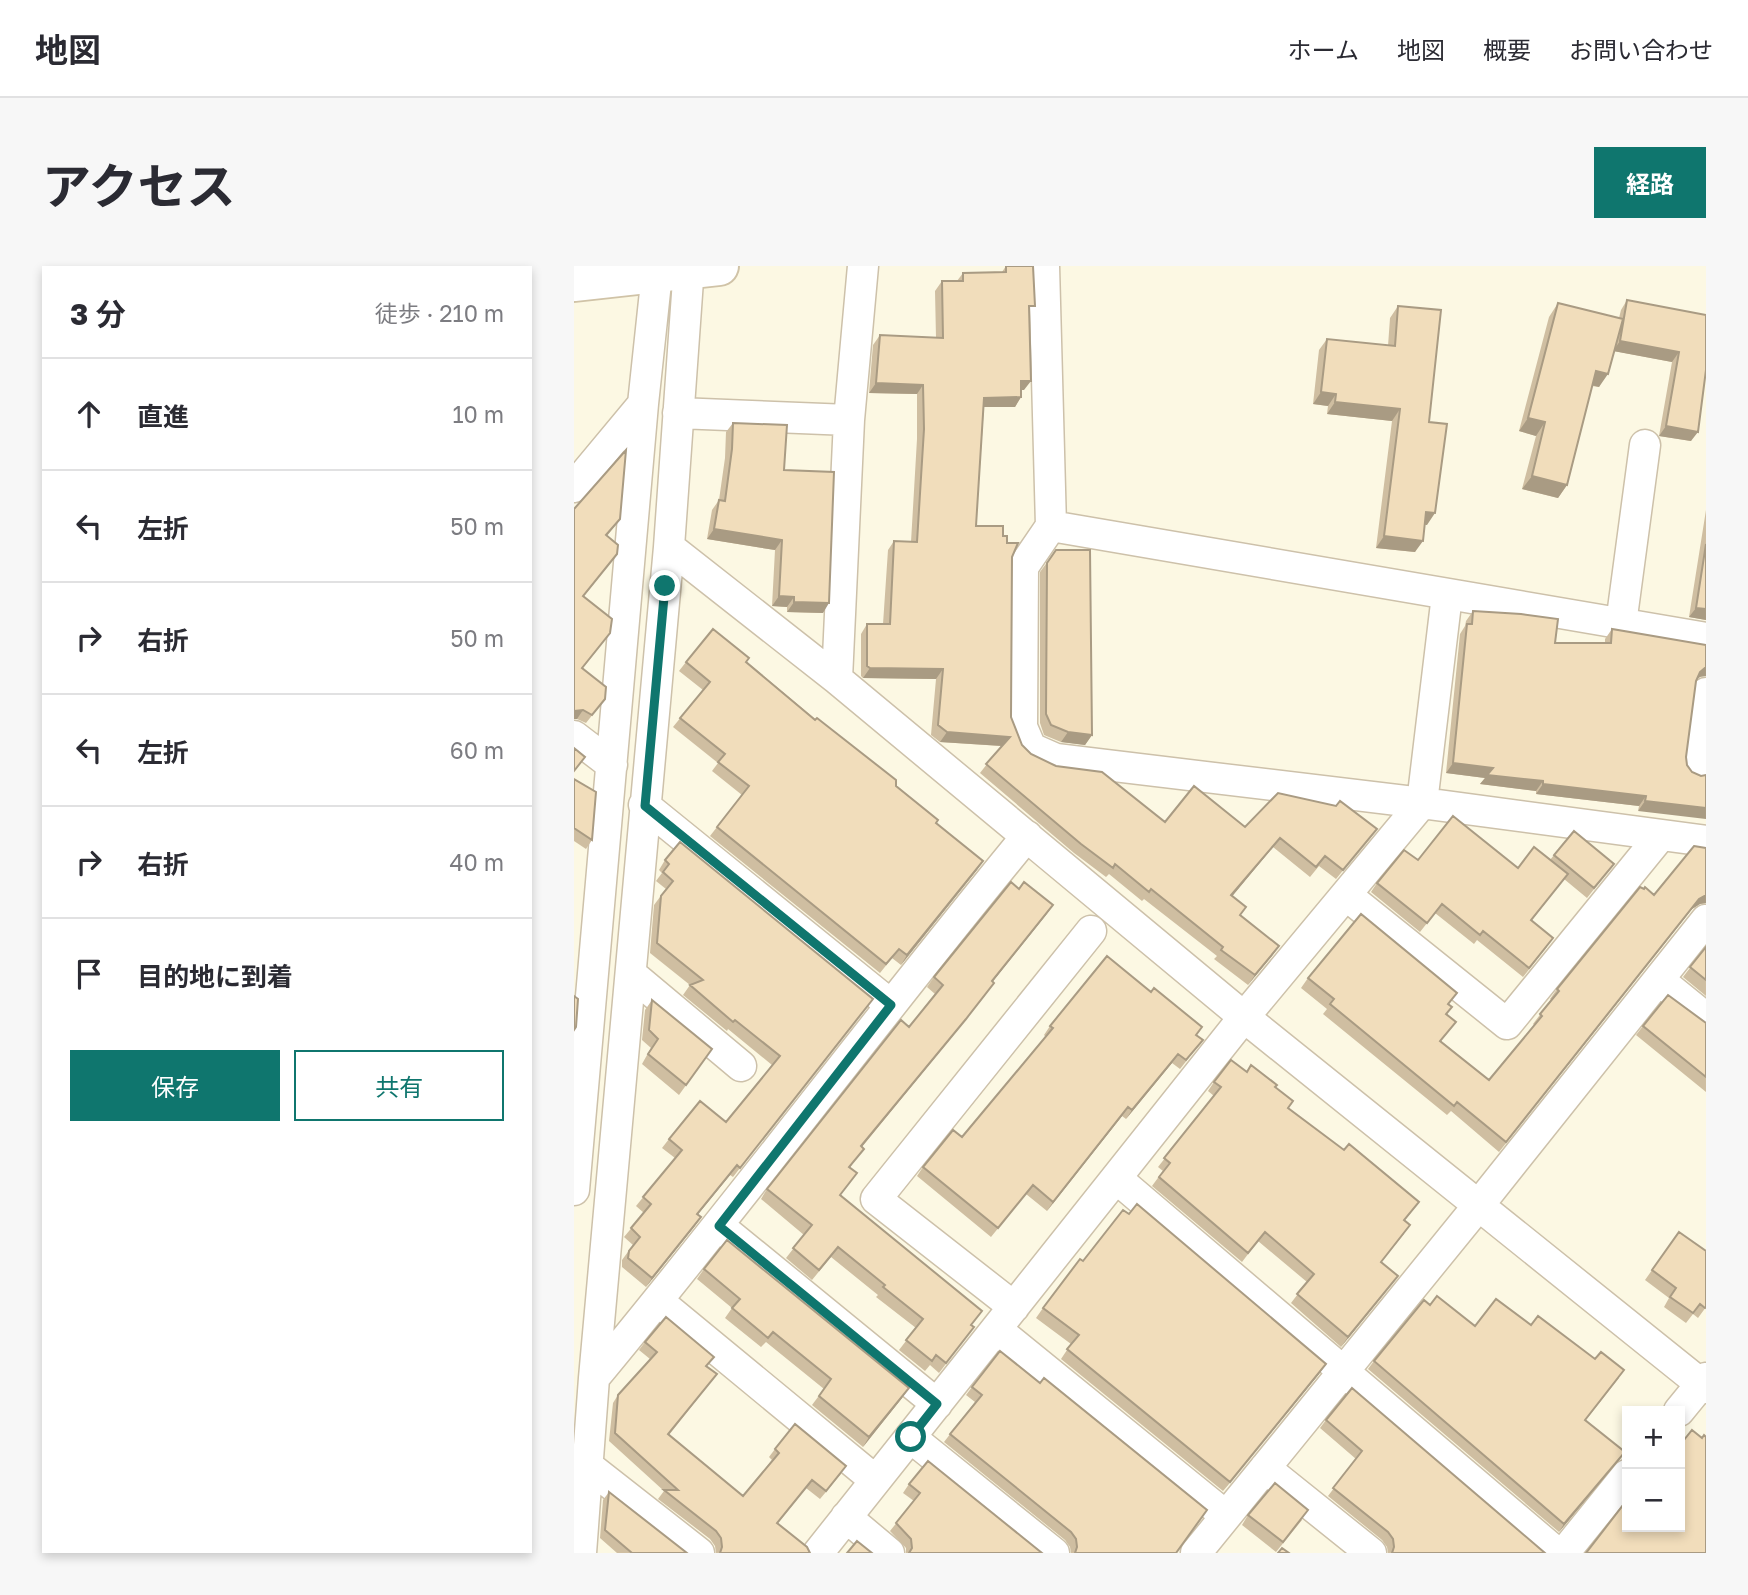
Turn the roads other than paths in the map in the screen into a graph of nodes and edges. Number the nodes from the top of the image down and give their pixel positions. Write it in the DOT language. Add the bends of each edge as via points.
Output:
graph roads {
  1 [pos="863,266"];
  2 [pos="1044,266"];
  3 [pos="688,269"];
  4 [pos="574,282"];
  5 [pos="643,404"];
  6 [pos="678,413"];
  7 [pos="849,420"];
  8 [pos="1645,445"];
  9 [pos="574,487"];
  10 [pos="1051,526"];
  11 [pos="669,547"];
  12 [pos="1447,595"];
  13 [pos="1621,624"];
  14 [pos="1706,638"];
  15 [pos="837,679"];
  16 [pos="1706,693"];
  17 [pos="574,736"];
  18 [pos="612,765"];
  19 [pos="1696,768"];
  20 [pos="1422,803"];
  21 [pos="645,806"];
  22 [pos="1661,835"];
  23 [pos="1027,836"];
  24 [pos="1706,841"];
  25 [pos="1346,895"];
  26 [pos="1706,920"];
  27 [pos="1091,931"];
  28 [pos="581,936"];
  29 [pos="631,974"];
  30 [pos="1659,980"];
  31 [pos="891,1005"];
  32 [pos="1244,1017"];
  33 [pos="1706,1018"];
  34 [pos="741,1066"];
  35 [pos="1116,1178"];
  36 [pos="574,1190"];
  37 [pos="1478,1206"];
  38 [pos="719,1226"];
  39 [pos="658,1301"];
  40 [pos="1005,1318"];
  41 [pos="1344,1371"];
  42 [pos="594,1378"];
  43 [pos="1704,1383"];
  44 [pos="937,1404"];
  45 [pos="1683,1406"];
  46 [pos="911,1437"];
  47 [pos="588,1466"];
  48 [pos="1265,1468"];
  49 [pos="876,1480"];
  50 [pos="1622,1482"];
  51 [pos="1226,1516"];
  52 [pos="846,1517"];
  53 [pos="1570,1550"];
  54 [pos="581,1553"];
  55 [pos="699,1553"];
  56 [pos="818,1553"];
  57 [pos="889,1553"];
  58 [pos="1054,1553"];
  59 [pos="1195,1553"];
  60 [pos="1371,1553"];
  1 -- 7 [label="street"];
  2 -- 10 [label="street"];
  3 -- 4 [label="main road"];
  3 -- 5 [label="street"];
  3 -- 6 [label="street"];
  5 -- 9 [label="street"];
  5 -- 18 [label="street"];
  6 -- 7 [label="street"];
  6 -- 11 [label="street"];
  7 -- 15 [label="street"];
  8 -- 13 [label="street"];
  10 -- 12 [label="street"];
  10 -- 20 [label="street" via="1023,567 1022,727 1031,748 1056,759"];
  11 -- 15 [label="street"];
  11 -- 21 [label="street"];
  12 -- 13 [label="street"];
  12 -- 20 [label="street"];
  13 -- 14 [label="street"];
  15 -- 23 [label="street"];
  16 -- 19 [label="street"];
  17 -- 18 [label="street"];
  18 -- 28 [label="street"];
  20 -- 22 [label="street"];
  20 -- 25 [label="street"];
  21 -- 29 [label="street"];
  21 -- 31 [label="street"];
  22 -- 24 [label="street"];
  22 -- 25 [label="street" via="1507,1024"];
  23 -- 31 [label="street"];
  23 -- 32 [label="street"];
  25 -- 32 [label="street"];
  26 -- 30 [label="street"];
  27 -- 40 [label="street" via="876,1199"];
  28 -- 36 [label="street"];
  29 -- 34 [label="street"];
  29 -- 42 [label="street"];
  30 -- 33 [label="street"];
  30 -- 37 [label="street"];
  31 -- 38 [label="street"];
  32 -- 35 [label="street"];
  32 -- 37 [label="street"];
  35 -- 40 [label="street"];
  35 -- 41 [label="street"];
  37 -- 41 [label="street"];
  37 -- 43 [label="street"];
  38 -- 39 [label="street"];
  38 -- 44 [label="street"];
  39 -- 42 [label="street"];
  39 -- 49 [label="street"];
  40 -- 44 [label="street"];
  40 -- 51 [label="street"];
  41 -- 48 [label="street"];
  41 -- 53 [label="street"];
  42 -- 47 [label="street"];
  43 -- 45 [label="street"];
  44 -- 46 [label="street"];
  46 -- 49 [label="street"];
  46 -- 58 [label="street"];
  47 -- 54 [label="street"];
  47 -- 55 [label="street"];
  48 -- 51 [label="street"];
  48 -- 60 [label="street"];
  49 -- 52 [label="street"];
  50 -- 53 [label="street"];
  51 -- 59 [label="street"];
  52 -- 56 [label="street"];
  52 -- 57 [label="street"];
}
